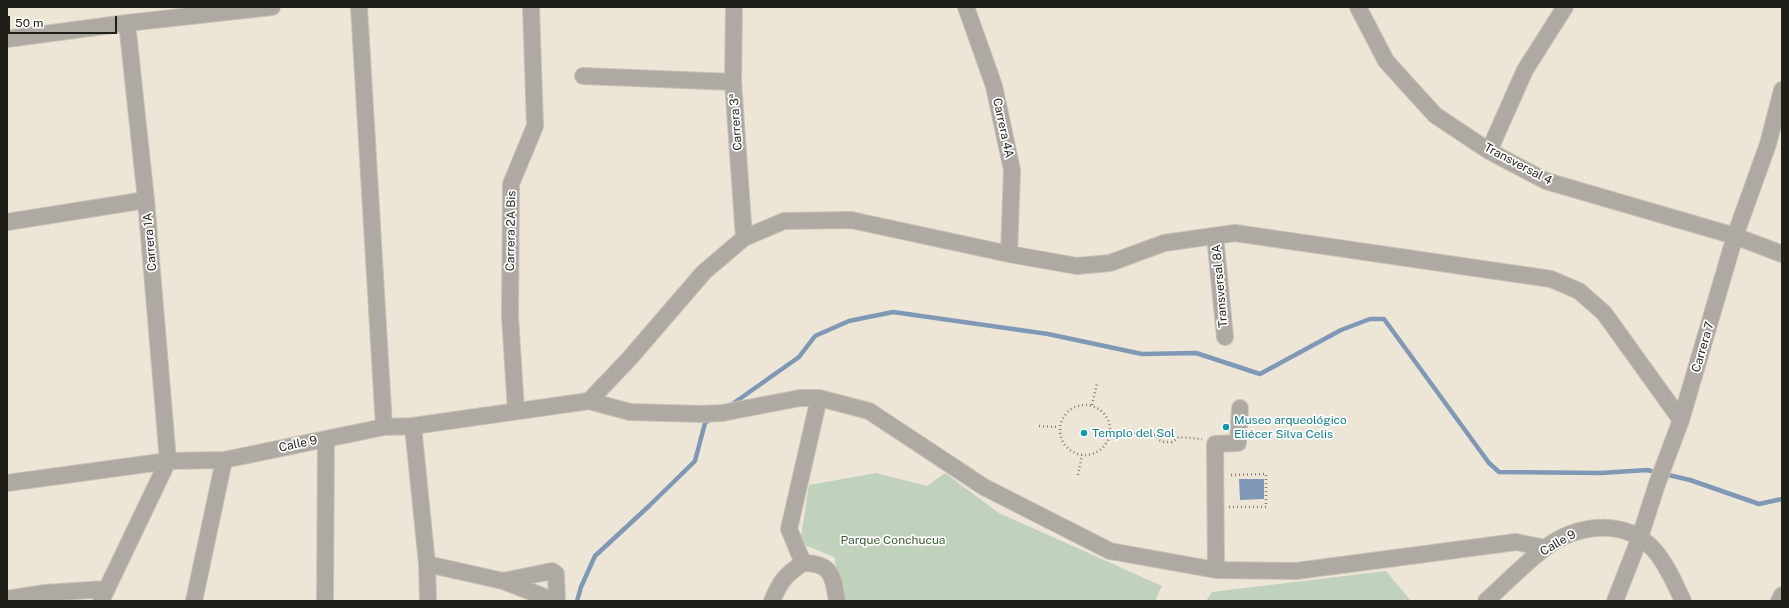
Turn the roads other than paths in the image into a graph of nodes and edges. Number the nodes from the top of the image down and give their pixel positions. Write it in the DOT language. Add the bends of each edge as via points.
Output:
graph roads {
  1 [pos="272,7"];
  2 [pos="358,7"];
  3 [pos="531,7"];
  4 [pos="734,7"];
  5 [pos="966,7"];
  6 [pos="1358,7"];
  7 [pos="1565,7"];
  8 [pos="127,23"];
  9 [pos="7,40"];
  10 [pos="583,76"];
  11 [pos="733,82"];
  12 [pos="1782,90"];
  13 [pos="1489,150"];
  14 [pos="146,200"];
  15 [pos="7,222"];
  16 [pos="1215,236"];
  17 [pos="1735,236"];
  18 [pos="744,238"];
  19 [pos="1009,254"];
  20 [pos="1782,254"];
  21 [pos="1225,337"];
  22 [pos="819,398"];
  23 [pos="589,401"];
  24 [pos="1240,408"];
  25 [pos="516,411"];
  26 [pos="1681,420"];
  27 [pos="413,426"];
  28 [pos="384,427"];
  29 [pos="326,439"];
  30 [pos="224,460"];
  31 [pos="168,461"];
  32 [pos="7,483"];
  33 [pos="1640,537"];
  34 [pos="1545,548"];
  35 [pos="803,563"];
  36 [pos="427,564"];
  37 [pos="1216,570"];
  38 [pos="502,581"];
  39 [pos="1782,594"];
  40 [pos="103,595"];
  41 [pos="7,600"];
  42 [pos="194,601"];
  43 [pos="325,601"];
  44 [pos="428,601"];
  45 [pos="556,601"];
  46 [pos="772,601"];
  47 [pos="837,601"];
  48 [pos="1486,601"];
  49 [pos="1615,601"];
  50 [pos="1683,601"];
  51 [pos="1779,601"];
  1 -- 8 [label="street"];
  2 -- 28 [label="street"];
  3 -- 25 [label="street, Carrera 2A Bis" via="535,126 511,184 510,316"];
  4 -- 11 [label="street, Carrera 3ª"];
  5 -- 19 [label="street, Carrera 4A" via="994,86 1012,170"];
  6 -- 13 [label="street, Transversal 4" via="1386,61 1435,115"];
  7 -- 13 [label="street" via="1526,70"];
  8 -- 9 [label="street"];
  8 -- 14 [label="street, Carrera 1A"];
  10 -- 11 [label="street"];
  11 -- 18 [label="street, Carrera 3ª"];
  12 -- 17 [label="street, Carrera 7" via="1768,144"];
  13 -- 17 [label="street, Transversal 4" via="1546,181"];
  14 -- 15 [label="street"];
  14 -- 31 [label="street, Carrera 1A"];
  16 -- 19 [label="street" via="1164,243 1110,263 1076,266"];
  16 -- 21 [label="street, Transversal 8A"];
  16 -- 26 [label="street" via="1235,233 1551,279 1579,291 1604,313"];
  17 -- 20 [label="street, Transversal 4"];
  17 -- 26 [label="street, Carrera 7"];
  18 -- 19 [label="street" via="784,221 851,220"];
  18 -- 23 [label="street" via="704,272"];
  22 -- 23 [label="street" via="800,398 722,413 701,414 630,412"];
  22 -- 35 [label="street" via="789,529"];
  22 -- 37 [label="street" via="869,411 984,487 1110,551"];
  23 -- 25 [label="street, Calle 9"];
  24 -- 37 [label="street" via="1238,443 1215,444"];
  25 -- 27 [label="street, Calle 9"];
  26 -- 33 [label="street, Carrera 7"];
  27 -- 28 [label="street, Calle 9"];
  27 -- 36 [label="street"];
  28 -- 29 [label="street, Calle 9"];
  29 -- 30 [label="street, Calle 9"];
  29 -- 43 [label="street"];
  30 -- 31 [label="street, Calle 9"];
  30 -- 42 [label="street"];
  31 -- 32 [label="street, Calle 9"];
  31 -- 40 [label="street"];
  33 -- 34 [label="street, Calle 9" via="1618,529 1597,527 1574,532"];
  33 -- 49 [label="street, Carrera 7"];
  33 -- 50 [label="street, Calle 9" via="1655,551"];
  34 -- 37 [label="street" via="1516,542 1296,571"];
  34 -- 48 [label="street, Calle 9"];
  35 -- 46 [label="street" via="780,582"];
  35 -- 47 [label="street" via="815,563 827,568 834,580"];
  36 -- 38 [label="street"];
  36 -- 44 [label="street"];
  38 -- 45 [label="street"];
  38 -- 45 [label="street" via="552,571 556,574"];
  39 -- 51 [label="street"];
  40 -- 41 [label="street" via="45,593"];
}
